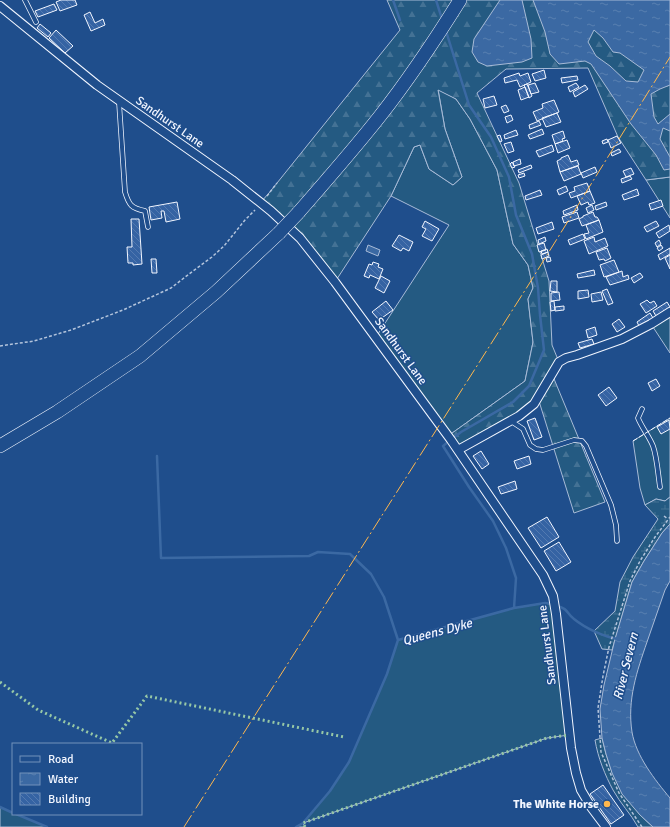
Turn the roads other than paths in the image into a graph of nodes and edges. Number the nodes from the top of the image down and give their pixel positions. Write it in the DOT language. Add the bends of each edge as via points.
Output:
graph roads {
  1 [pos="25,0"];
  2 [pos="460,0"];
  3 [pos="0,6"];
  4 [pos="36,22"];
  5 [pos="119,101"];
  6 [pos="148,227"];
  7 [pos="670,312"];
  8 [pos="642,409"];
  9 [pos="511,421"];
  10 [pos="0,446"];
  11 [pos="458,450"];
  12 [pos="660,487"];
  13 [pos="617,541"];
  14 [pos="606,827"];
  1 -- 4 [label="lane"];
  2 -- 10 [label="highway, bridge" via="381,115 279,233 216,292 140,356 58,412"];
  3 -- 5 [label="street, Sandhurst Lane"];
  5 -- 6 [label="lane" via="125,192 128,203 145,211"];
  5 -- 11 [label="street, Sandhurst Lane" via="232,180 300,238 340,288"];
  7 -- 9 [label="street" via="622,340 559,362 534,404"];
  8 -- 12 [label="lane" via="638,418 654,448"];
  9 -- 11 [label="street"];
  9 -- 13 [label="lane" via="523,429 530,445 536,449 543,450 574,440 582,441 611,505"];
  11 -- 14 [label="street, Sandhurst Lane" via="543,575 553,596 569,735 576,773 581,790"];
}
